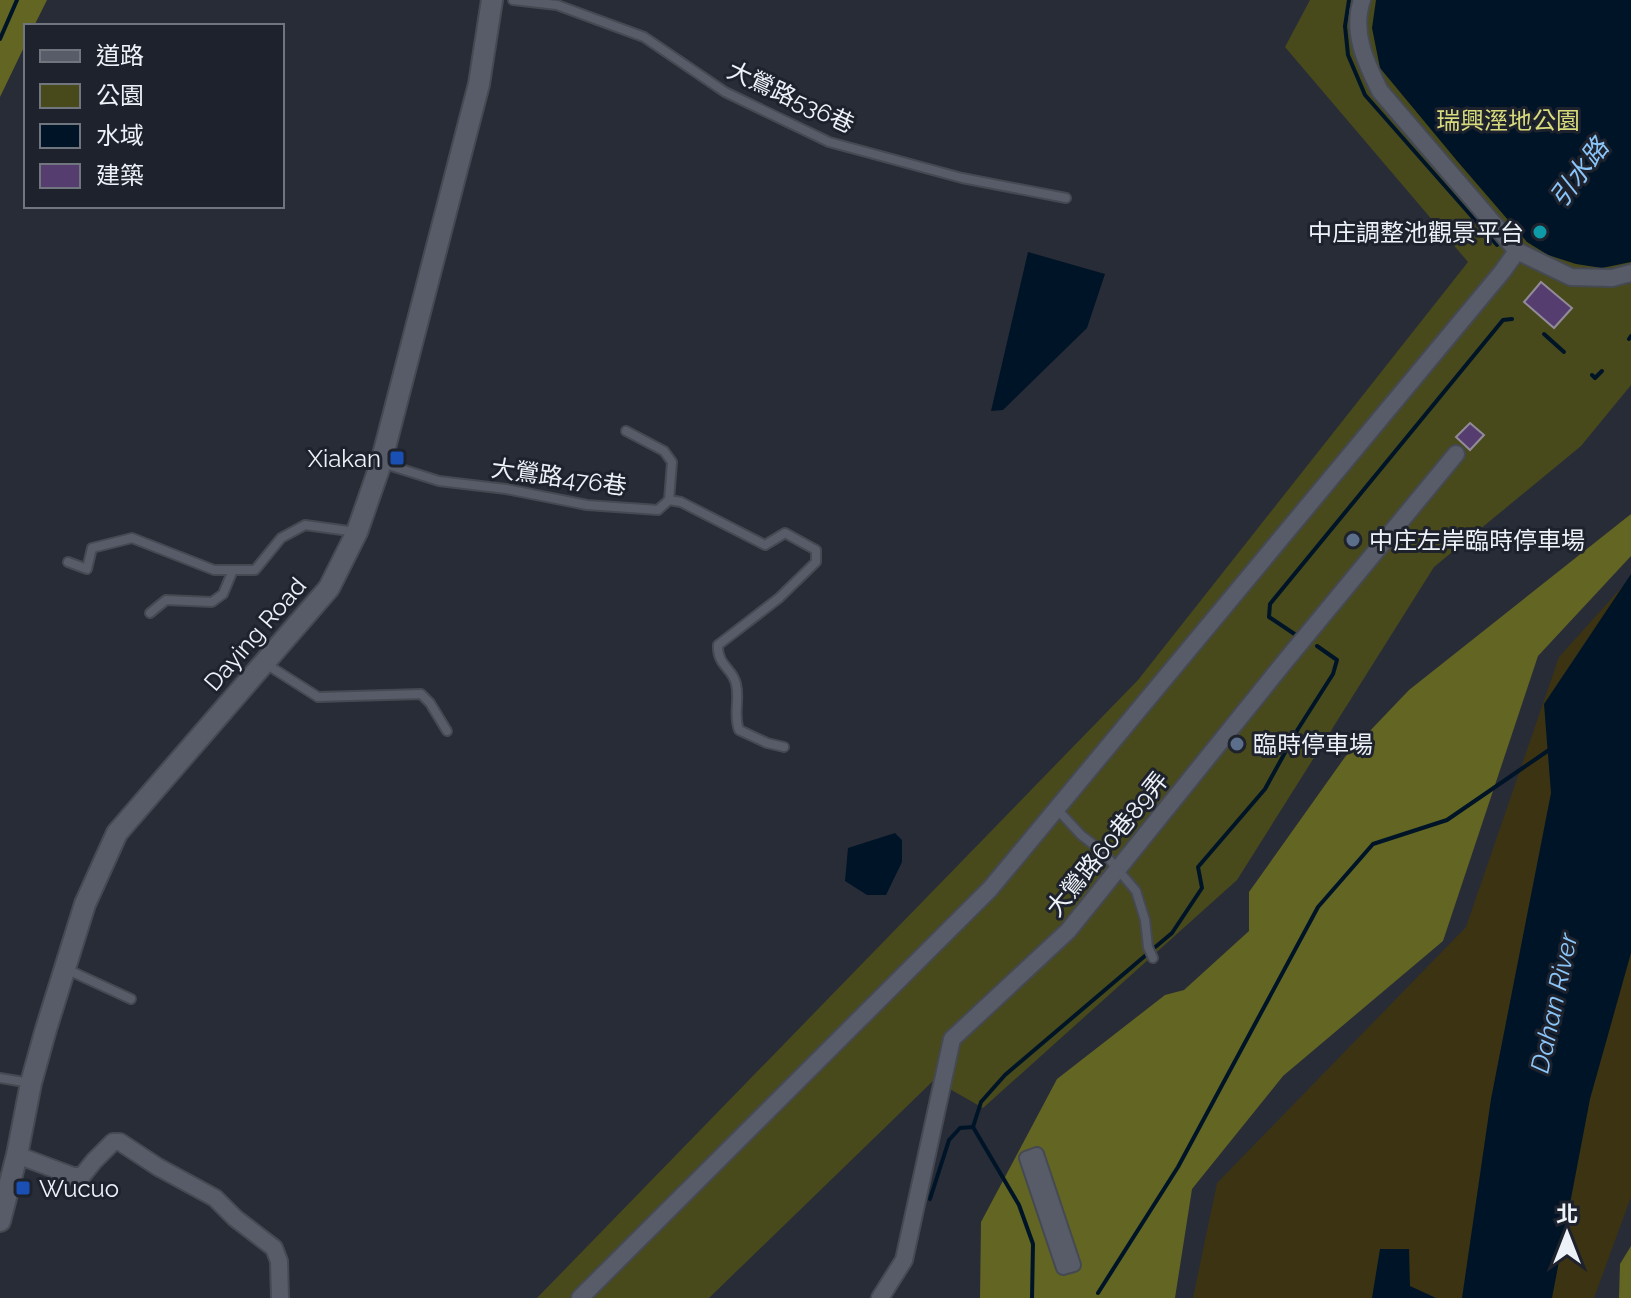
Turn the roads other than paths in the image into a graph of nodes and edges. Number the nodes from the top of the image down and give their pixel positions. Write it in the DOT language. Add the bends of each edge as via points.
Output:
graph roads {
  1 [pos="492,0"];
  2 [pos="513,0"];
  3 [pos="1362,0"];
  4 [pos="1066,198"];
  5 [pos="1517,251"];
  6 [pos="1631,273"];
  7 [pos="626,431"];
  8 [pos="1456,454"];
  9 [pos="381,463"];
  10 [pos="669,500"];
  11 [pos="357,532"];
  12 [pos="68,562"];
  13 [pos="233,570"];
  14 [pos="150,613"];
  15 [pos="266,664"];
  16 [pos="447,731"];
  17 [pos="784,747"];
  18 [pos="1056,809"];
  19 [pos="1118,871"];
  20 [pos="1153,958"];
  21 [pos="66,969"];
  22 [pos="131,999"];
  23 [pos="0,1078"];
  24 [pos="31,1083"];
  25 [pos="17,1155"];
  26 [pos="0,1221"];
  27 [pos="1074,1265"];
  28 [pos="280,1298"];
  29 [pos="580,1298"];
  30 [pos="880,1298"];
  1 -- 9 [label="street, Daying Road" via="479,84"];
  2 -- 4 [label="lane, 大鶯路536巷" via="557,5 644,37 725,92 829,142 962,178"];
  3 -- 5 [label="street" via="1360,42 1380,91"];
  5 -- 6 [label="street" via="1571,277"];
  5 -- 18 [label="street"];
  7 -- 10 [label="lane" via="664,451 672,462"];
  8 -- 19 [label="street, 大鶯路60巷89弄"];
  9 -- 10 [label="lane, 大鶯路476巷" via="439,481 587,505 658,510"];
  9 -- 11 [label="street, Daying Road"];
  10 -- 17 [label="lane" via="765,545 785,533 816,550 816,562 779,598 718,645 717,656 736,682 739,730"];
  11 -- 13 [label="lane" via="305,525 281,538 255,570"];
  11 -- 15 [label="street, Daying Road" via="329,588"];
  12 -- 13 [label="lane" via="87,569 92,548 132,538 214,570"];
  13 -- 14 [label="lane" via="223,594 212,602 166,600"];
  15 -- 16 [label="lane" via="318,697 421,694"];
  15 -- 21 [label="street, Daying Road" via="117,833 85,904"];
  18 -- 19 [label="lane"];
  18 -- 29 [label="street" via="990,889"];
  19 -- 20 [label="lane" via="1136,891"];
  19 -- 30 [label="street, 大鶯路60巷89弄" via="1068,931 952,1039 904,1260"];
  21 -- 22 [label="lane"];
  21 -- 24 [label="street, Daying Road"];
  23 -- 24 [label="lane"];
  24 -- 25 [label="street, Daying Road"];
  25 -- 26 [label="street, Daying Road"];
  25 -- 28 [label="street" via="82,1176 113,1142 120,1142 215,1198 274,1248"];
  27 -- 27 [label="street" via="1063,1268 1026,1158 1037,1154"];
}
